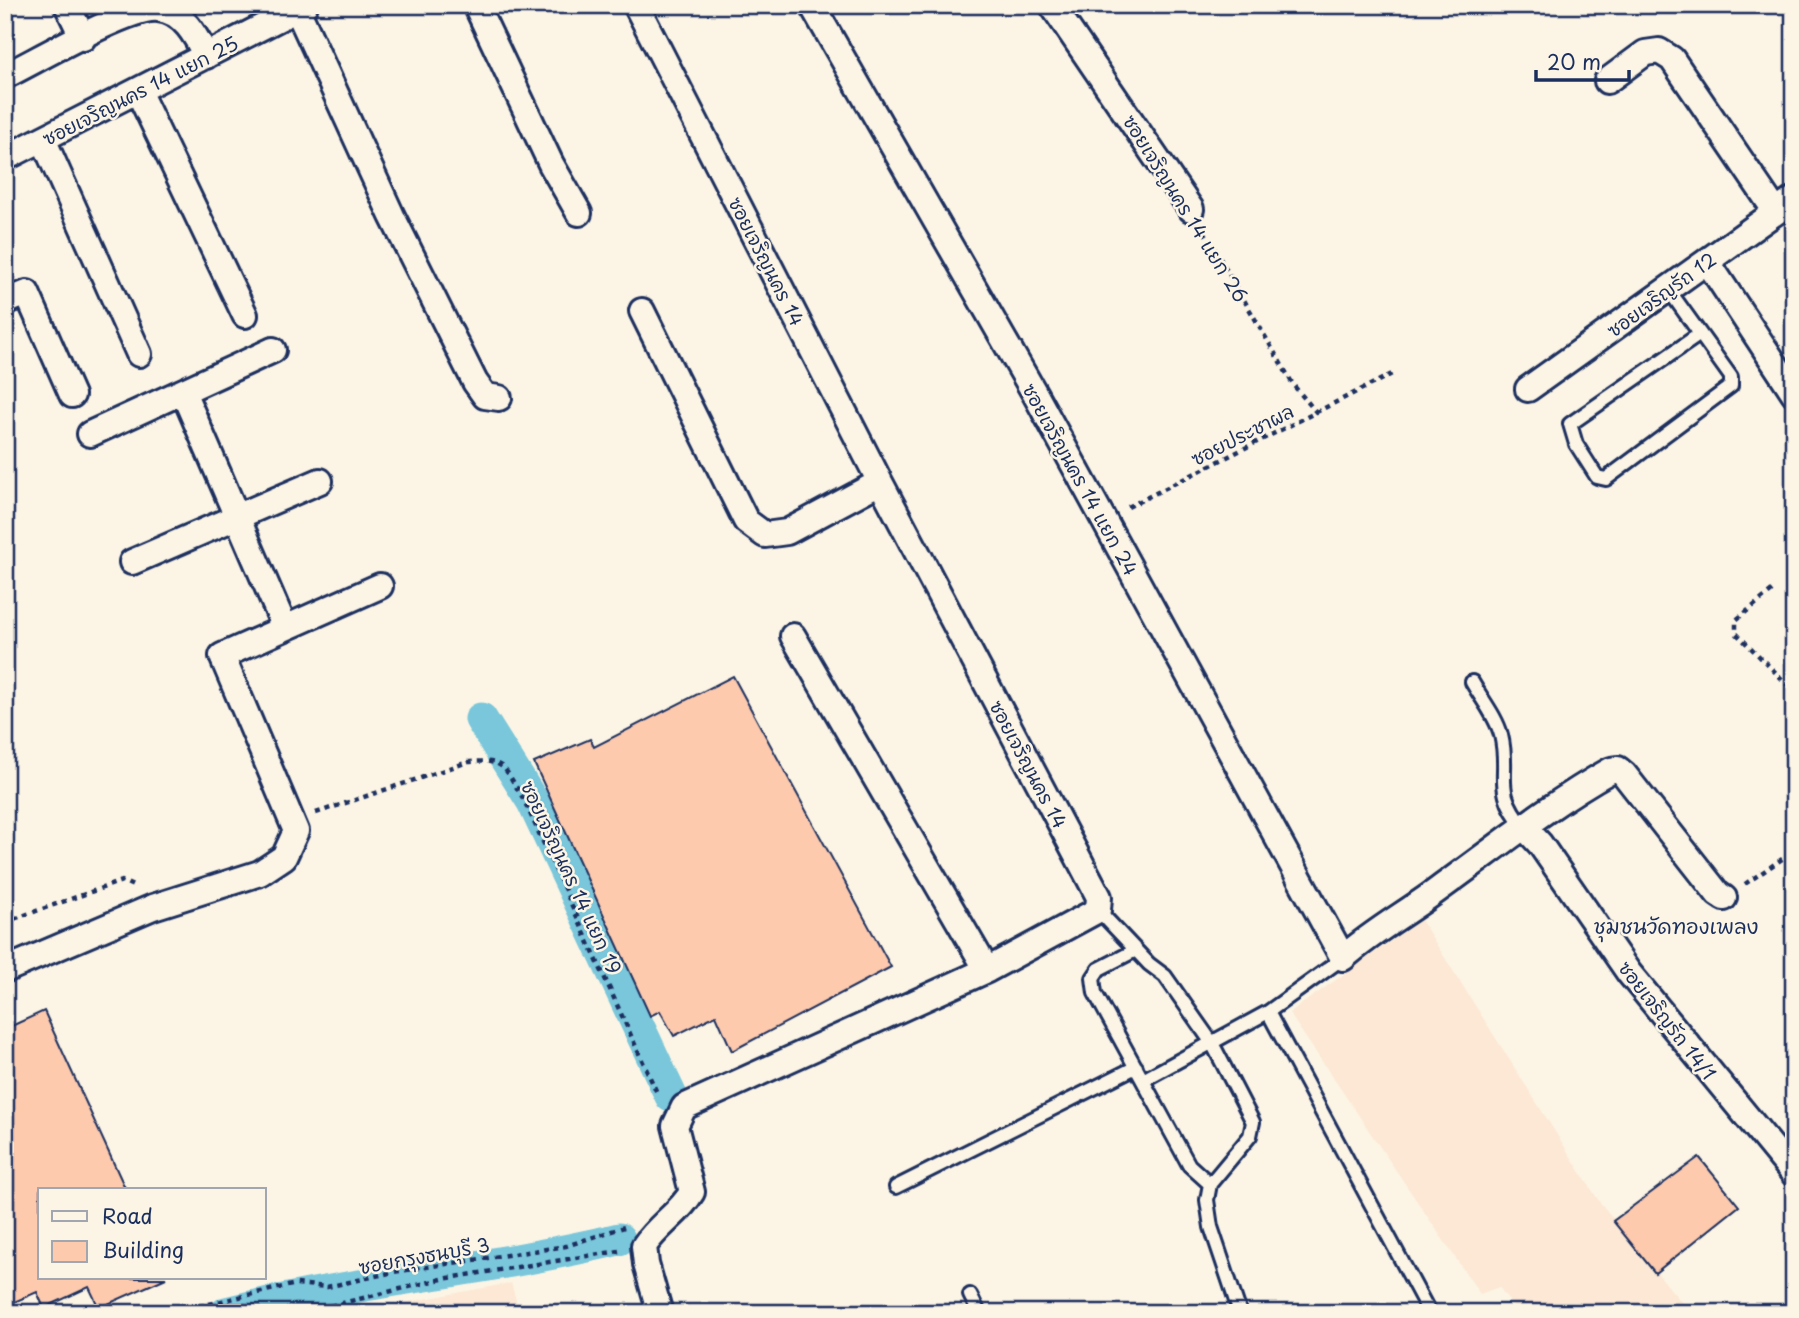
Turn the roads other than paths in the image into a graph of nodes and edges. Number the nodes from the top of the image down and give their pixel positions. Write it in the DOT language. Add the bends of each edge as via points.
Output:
graph roads {
  1 [pos="67,5"];
  2 [pos="476,5"];
  3 [pos="636,5"];
  4 [pos="812,5"];
  5 [pos="1052,5"];
  6 [pos="301,7"];
  7 [pos="166,8"];
  8 [pos="83,38"];
  9 [pos="206,56"];
  10 [pos="5,76"];
  11 [pos="1607,81"];
  12 [pos="138,91"];
  13 [pos="43,139"];
  14 [pos="11,155"];
  15 [pos="1785,205"];
  16 [pos="1191,209"];
  17 [pos="579,213"];
  18 [pos="1707,261"];
  19 [pos="1668,289"];
  20 [pos="5,302"];
  21 [pos="642,311"];
  22 [pos="246,316"];
  23 [pos="1700,334"];
  24 [pos="272,351"];
  25 [pos="139,354"];
  26 [pos="1528,389"];
  27 [pos="1794,393"];
  28 [pos="184,394"];
  29 [pos="72,395"];
  30 [pos="499,398"];
  31 [pos="90,434"];
  32 [pos="320,481"];
  33 [pos="880,482"];
  34 [pos="237,517"];
  35 [pos="132,562"];
  36 [pos="380,586"];
  37 [pos="285,628"];
  38 [pos="793,636"];
  39 [pos="1472,682"];
  40 [pos="1524,827"];
  41 [pos="1724,898"];
  42 [pos="1098,910"];
  43 [pos="1136,950"];
  44 [pos="1343,958"];
  45 [pos="5,970"];
  46 [pos="987,970"];
  47 [pos="1268,1012"];
  48 [pos="1212,1043"];
  49 [pos="1136,1067"];
  50 [pos="1143,1080"];
  51 [pos="1794,1174"];
  52 [pos="1210,1184"];
  53 [pos="897,1186"];
  54 [pos="970,1295"];
  55 [pos="1428,1310"];
  56 [pos="660,1313"];
  57 [pos="979,1313"];
  58 [pos="1241,1313"];
  1 -- 8 [label="street"];
  2 -- 17 [label="street"];
  3 -- 33 [label="street, ซอยเจริญนคร 14"];
  4 -- 44 [label="street, ซอยเจริญนคร 14 แยก 24" via="1015,358"];
  5 -- 16 [label="street, ซอยเจริญนคร 14 แยก 26"];
  6 -- 9 [label="street, ซอยเจริญนคร 14 แยก 25"];
  6 -- 30 [label="street" via="392,216 475,382 485,396"];
  7 -- 8 [label="street" via="124,18"];
  7 -- 9 [label="street" via="194,32"];
  8 -- 10 [label="street"];
  9 -- 12 [label="street, ซอยเจริญนคร 14 แยก 25"];
  11 -- 15 [label="street" via="1645,53 1659,51 1672,59"];
  12 -- 13 [label="street, ซอยเจริญนคร 14 แยก 25"];
  12 -- 22 [label="street"];
  13 -- 14 [label="street, ซอยเจริญนคร 14 แยก 25"];
  13 -- 25 [label="street"];
  15 -- 18 [label="street, ซอยเจริญรัถ 12"];
  18 -- 19 [label="street, ซอยเจริญรัถ 12"];
  18 -- 27 [label="street"];
  19 -- 23 [label="lane"];
  19 -- 26 [label="street, ซอยเจริญรัถ 12"];
  20 -- 29 [label="street" via="27,293"];
  21 -- 33 [label="street" via="746,521 765,535 787,532"];
  23 -- 23 [label="lane" via="1570,424 1576,444 1597,477 1606,479 1731,386 1731,377"];
  24 -- 28 [label="street"];
  28 -- 31 [label="street"];
  28 -- 34 [label="street"];
  32 -- 34 [label="street"];
  33 -- 42 [label="street, ซอยเจริญนคร 14" via="1099,897"];
  34 -- 35 [label="street"];
  34 -- 37 [label="street"];
  36 -- 37 [label="street"];
  37 -- 45 [label="street" via="222,656 296,831 284,856 260,873 153,907"];
  38 -- 46 [label="street"];
  39 -- 40 [label="lane" via="1501,734 1502,789"];
  40 -- 41 [label="street" via="1566,794 1618,769"];
  40 -- 44 [label="street"];
  40 -- 51 [label="street, ซอยเจริญรัถ 14/1" via="1629,973"];
  42 -- 43 [label="lane"];
  42 -- 46 [label="street"];
  43 -- 48 [label="lane" via="1166,976"];
  43 -- 49 [label="lane" via="1099,969 1093,978 1096,993"];
  44 -- 47 [label="lane"];
  46 -- 56 [label="street" via="684,1107 675,1126 692,1192 683,1207 639,1235"];
  47 -- 48 [label="lane"];
  47 -- 55 [label="lane"];
  48 -- 50 [label="lane"];
  48 -- 52 [label="lane" via="1254,1127"];
  49 -- 50 [label="lane"];
  49 -- 53 [label="lane"];
  50 -- 52 [label="lane" via="1189,1165"];
  52 -- 58 [label="lane" via="1208,1217"];
  54 -- 57 [label="lane"];
}
